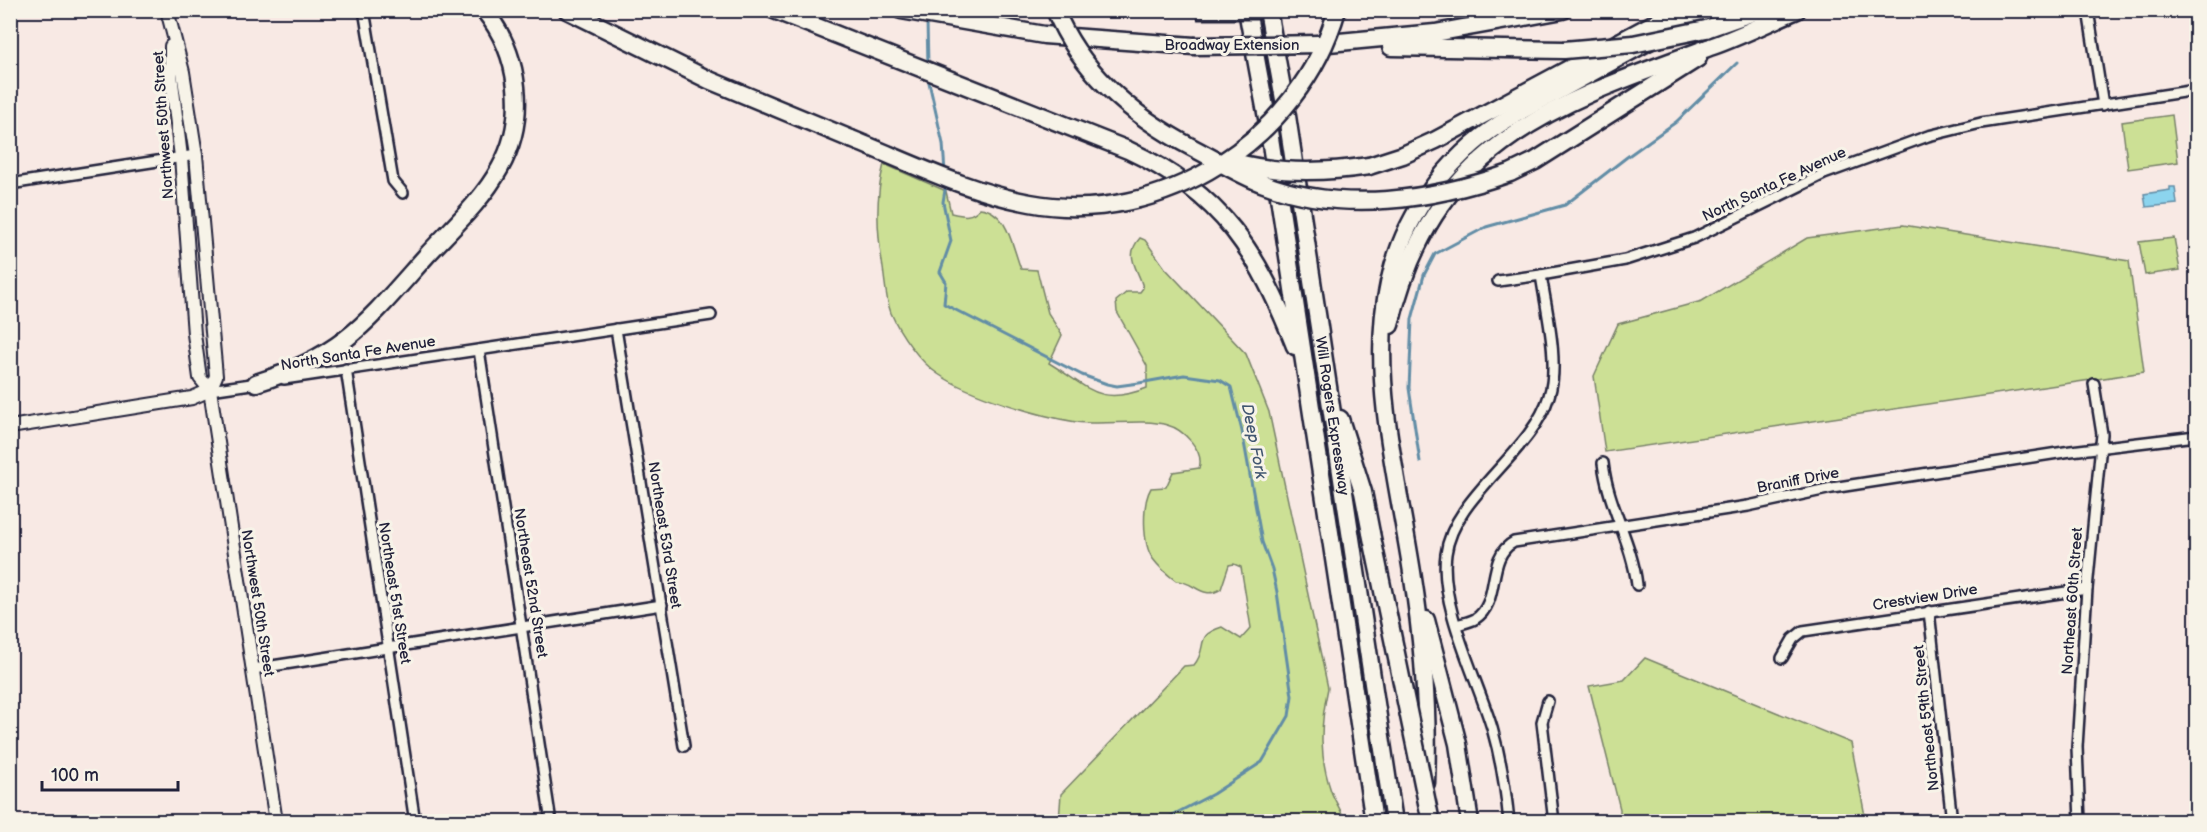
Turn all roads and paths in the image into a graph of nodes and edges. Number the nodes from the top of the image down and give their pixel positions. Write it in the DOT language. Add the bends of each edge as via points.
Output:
graph roads {
  1 [pos="167,10"];
  2 [pos="364,10"];
  3 [pos="484,10"];
  4 [pos="567,10"];
  5 [pos="774,10"];
  6 [pos="901,10"];
  7 [pos="1055,10"];
  8 [pos="1197,10"];
  9 [pos="1247,10"];
  10 [pos="1257,10"];
  11 [pos="1268,10"];
  12 [pos="1337,10"];
  13 [pos="1563,10"];
  14 [pos="1679,10"];
  15 [pos="1706,10"];
  16 [pos="1760,10"];
  17 [pos="1797,10"];
  18 [pos="2088,10"];
  19 [pos="171,34"];
  20 [pos="1318,44"];
  21 [pos="1716,45"];
  22 [pos="2196,90"];
  23 [pos="2103,105"];
  24 [pos="1194,148"];
  25 [pos="196,155"];
  26 [pos="181,157"];
  27 [pos="10,184"];
  28 [pos="403,193"];
  29 [pos="1541,274"];
  30 [pos="1498,282"];
  31 [pos="711,315"];
  32 [pos="616,329"];
  33 [pos="479,350"];
  34 [pos="1324,367"];
  35 [pos="346,369"];
  36 [pos="1306,375"];
  37 [pos="1382,382"];
  38 [pos="256,383"];
  39 [pos="2094,384"];
  40 [pos="210,390"];
  41 [pos="10,427"];
  42 [pos="2196,436"];
  43 [pos="2100,449"];
  44 [pos="1603,463"];
  45 [pos="1620,527"];
  46 [pos="1412,573"];
  47 [pos="1637,585"];
  48 [pos="2087,589"];
  49 [pos="662,605"];
  50 [pos="1929,611"];
  51 [pos="1457,625"];
  52 [pos="523,626"];
  53 [pos="388,649"];
  54 [pos="1782,658"];
  55 [pos="253,669"];
  56 [pos="1548,701"];
  57 [pos="684,746"];
  58 [pos="276,822"];
  59 [pos="415,822"];
  60 [pos="551,822"];
  61 [pos="1374,822"];
  62 [pos="1394,822"];
  63 [pos="1425,822"];
  64 [pos="1431,822"];
  65 [pos="1470,822"];
  66 [pos="1509,822"];
  67 [pos="1554,822"];
  68 [pos="1952,822"];
  69 [pos="2080,822"];
  1 -- 19 [label="main road, Northwest 50th Street"];
  2 -- 28 [label="street" via="383,136 393,181"];
  3 -- 38 [label="highway" via="505,43 516,83 515,125 501,168 480,197 348,340 300,368"];
  4 -- 12 [label="highway, bridge" via="709,80 973,188 1008,199 1062,207 1132,201 1166,192 1198,178 1240,151 1277,119 1313,67"];
  5 -- 36 [label="highway" via="1147,159 1178,178 1237,233 1262,271"];
  6 -- 20 [label="highway, Broadway Extension, bridge" via="987,27 1083,39 1194,46"];
  7 -- 24 [label="highway, bridge" via="1085,62 1107,89 1163,133"];
  8 -- 10 [label="highway, bridge"];
  9 -- 36 [label="highway, Will Rogers Expressway"];
  11 -- 34 [label="highway, Will Rogers Expressway"];
  13 -- 20 [label="highway, Broadway Extension" via="1435,33"];
  14 -- 24 [label="highway, bridge" via="1436,140 1369,165 1332,171 1283,171 1239,163"];
  15 -- 37 [label="highway" via="1511,116 1454,164 1422,206 1395,266 1383,304"];
  16 -- 20 [label="highway, bridge" via="1706,29 1633,44 1564,51"];
  17 -- 21 [label="highway"];
  18 -- 23 [label="street"];
  19 -- 25 [label="main road, Northwest 50th Street" via="183,72"];
  19 -- 26 [label="main road, Northwest 50th Street" via="171,74"];
  21 -- 24 [label="highway, bridge" via="1535,161 1510,173 1438,193 1359,201 1288,192 1263,184"];
  21 -- 37 [label="highway" via="1569,103 1527,124 1484,155 1434,215 1413,255 1395,304"];
  22 -- 23 [label="street, North Santa Fe Avenue"];
  23 -- 29 [label="street, North Santa Fe Avenue" via="1981,123 1928,136 1824,174 1694,238 1625,260"];
  25 -- 26 [label="street"];
  25 -- 40 [label="main road, Northwest 50th Street" via="216,376"];
  26 -- 27 [label="street"];
  26 -- 40 [label="main road, Northwest 50th Street" via="199,373"];
  29 -- 30 [label="street, North Santa Fe Avenue"];
  29 -- 51 [label="street" via="1553,369 1550,395 1538,422 1457,520 1446,553 1446,592"];
  31 -- 32 [label="street, North Santa Fe Avenue"];
  32 -- 33 [label="street, North Santa Fe Avenue"];
  32 -- 49 [label="street, Northeast 53rd Street"];
  33 -- 35 [label="street, North Santa Fe Avenue"];
  33 -- 52 [label="street, Northeast 52nd Street"];
  34 -- 62 [label="highway, Will Rogers Expressway"];
  34 -- 64 [label="highway, bridge" via="1363,492"];
  35 -- 38 [label="street, North Santa Fe Avenue"];
  35 -- 53 [label="street, Northeast 51st Street"];
  36 -- 61 [label="highway, Will Rogers Expressway"];
  37 -- 46 [label="highway"];
  38 -- 40 [label="street, North Santa Fe Avenue"];
  39 -- 43 [label="street, Northeast 60th Street" via="2102,434"];
  40 -- 41 [label="main road, North Santa Fe Avenue" via="192,398"];
  40 -- 55 [label="main road, Northwest 50th Street"];
  42 -- 43 [label="street, Braniff Drive"];
  43 -- 45 [label="street, Braniff Drive" via="1832,488"];
  43 -- 48 [label="street, Northeast 60th Street"];
  44 -- 45 [label="street"];
  45 -- 47 [label="street" via="1634,559"];
  45 -- 51 [label="street, Braniff Drive" via="1507,546 1497,565 1487,607 1476,618"];
  46 -- 63 [label="highway" via="1426,703"];
  46 -- 65 [label="highway" via="1458,744"];
  48 -- 50 [label="street, Crestview Drive"];
  48 -- 69 [label="street, Northeast 60th Street" via="2077,747"];
  49 -- 52 [label="street"];
  49 -- 57 [label="street, Northeast 53rd Street"];
  50 -- 54 [label="street, Crestview Drive" via="1803,631"];
  50 -- 68 [label="street, Northeast 59th Street"];
  51 -- 66 [label="street" via="1492,728"];
  52 -- 53 [label="street"];
  52 -- 60 [label="street, Northeast 52nd Street"];
  53 -- 55 [label="street"];
  53 -- 59 [label="street, Northeast 51st Street"];
  55 -- 58 [label="main road, Northwest 50th Street"];
  56 -- 67 [label="street" via="1542,722"];
}
